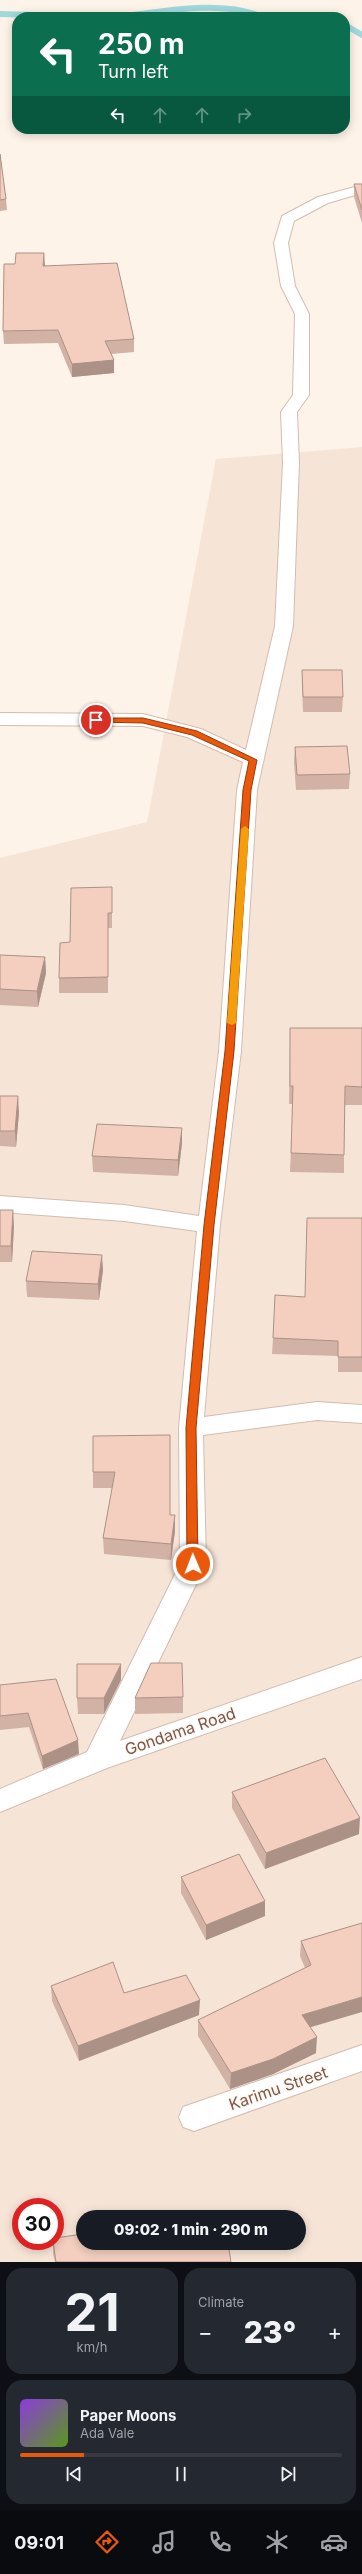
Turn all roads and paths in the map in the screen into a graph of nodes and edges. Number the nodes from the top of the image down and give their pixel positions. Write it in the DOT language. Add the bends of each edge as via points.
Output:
graph roads {
  1 [pos="362,189"];
  2 [pos="0,719"];
  3 [pos="253,760"];
  4 [pos="0,1204"];
  5 [pos="209,1225"];
  6 [pos="362,1414"];
  7 [pos="191,1428"];
  8 [pos="362,1668"];
  9 [pos="97,1760"];
  10 [pos="0,1801"];
  11 [pos="362,2058"];
  12 [pos="194,2117"];
  1 -- 3 [label="street" via="329,197 300,210 287,219 282,243 288,286 302,314 301,395 289,412 291,463 284,626"];
  2 -- 3 [label="street" via="143,720 194,733"];
  3 -- 5 [label="street" via="247,790 230,1051"];
  4 -- 5 [label="street" via="124,1213"];
  5 -- 7 [label="street"];
  6 -- 7 [label="street" via="317,1411"];
  7 -- 9 [label="street" via="193,1564"];
  8 -- 9 [label="street, Gondama Road"];
  9 -- 10 [label="street, Gondama Road"];
  11 -- 12 [label="street, Karimu Street"];
}
